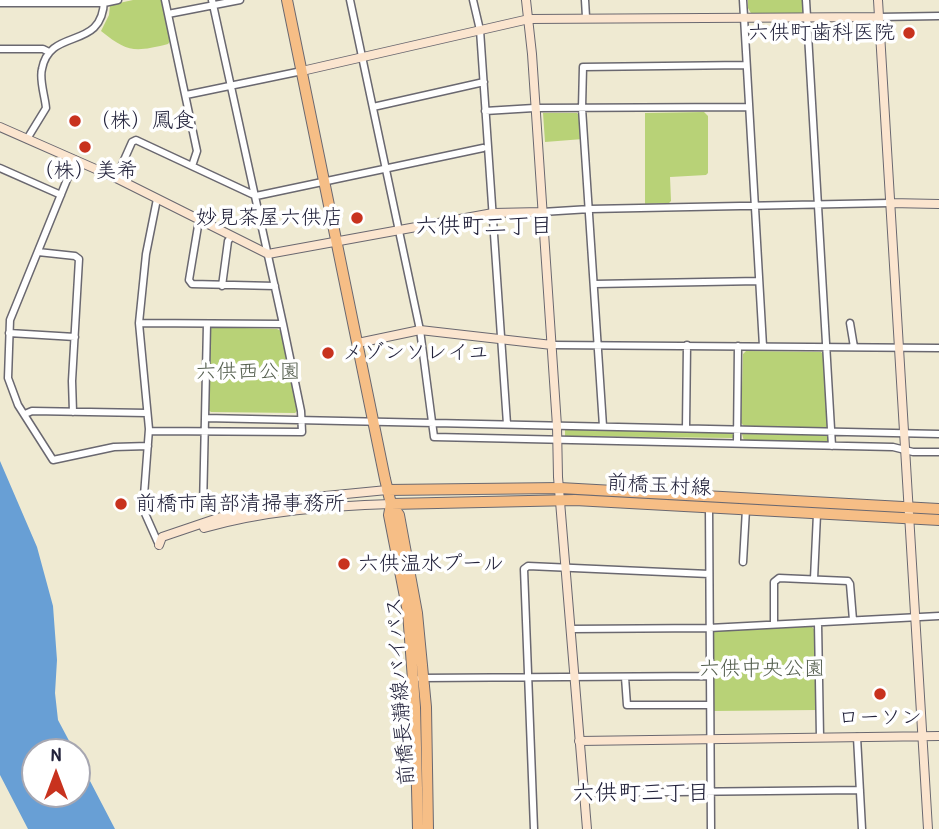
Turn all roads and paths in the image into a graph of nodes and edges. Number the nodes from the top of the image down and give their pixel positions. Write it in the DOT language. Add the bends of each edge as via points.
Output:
graph roads {
  1 [pos="118,0"];
  2 [pos="165,0"];
  3 [pos="240,0"];
  4 [pos="287,0"];
  5 [pos="350,0"];
  6 [pos="473,0"];
  7 [pos="526,0"];
  8 [pos="585,0"];
  9 [pos="743,0"];
  10 [pos="806,0"];
  11 [pos="878,0"];
  12 [pos="104,1"];
  13 [pos="213,3"];
  14 [pos="0,4"];
  15 [pos="168,14"];
  16 [pos="939,16"];
  17 [pos="586,17"];
  18 [pos="879,17"];
  19 [pos="744,18"];
  20 [pos="529,19"];
  21 [pos="806,19"];
  22 [pos="480,30"];
  23 [pos="0,49"];
  24 [pos="49,52"];
  25 [pos="363,58"];
  26 [pos="746,65"];
  27 [pos="302,71"];
  28 [pos="484,82"];
  29 [pos="231,85"];
  30 [pos="186,96"];
  31 [pos="373,107"];
  32 [pos="748,107"];
  33 [pos="535,108"];
  34 [pos="582,108"];
  35 [pos="485,111"];
  36 [pos="0,127"];
  37 [pos="27,139"];
  38 [pos="483,148"];
  39 [pos="75,160"];
  40 [pos="192,166"];
  41 [pos="0,168"];
  42 [pos="386,169"];
  43 [pos="116,178"];
  44 [pos="324,182"];
  45 [pos="61,195"];
  46 [pos="256,196"];
  47 [pos="157,199"];
  48 [pos="890,203"];
  49 [pos="818,204"];
  50 [pos="939,204"];
  51 [pos="754,206"];
  52 [pos="590,209"];
  53 [pos="542,212"];
  54 [pos="493,213"];
  55 [pos="201,221"];
  56 [pos="400,231"];
  57 [pos="231,237"];
  58 [pos="337,242"];
  59 [pos="38,252"];
  60 [pos="268,254"];
  61 [pos="759,281"];
  62 [pos="595,284"];
  63 [pos="222,286"];
  64 [pos="275,286"];
  65 [pos="139,323"];
  66 [pos="850,323"];
  67 [pos="207,324"];
  68 [pos="283,324"];
  69 [pos="420,330"];
  70 [pos="9,333"];
  71 [pos="75,337"];
  72 [pos="501,339"];
  73 [pos="358,343"];
  74 [pos="552,345"];
  75 [pos="687,345"];
  76 [pos="599,346"];
  77 [pos="738,346"];
  78 [pos="763,346"];
  79 [pos="827,347"];
  80 [pos="854,347"];
  81 [pos="899,348"];
  82 [pos="939,348"];
  83 [pos="73,412"];
  84 [pos="147,413"];
  85 [pos="25,414"];
  86 [pos="205,418"];
  87 [pos="302,419"];
  88 [pos="373,420"];
  89 [pos="432,422"];
  90 [pos="507,424"];
  91 [pos="557,426"];
  92 [pos="603,426"];
  93 [pos="685,428"];
  94 [pos="737,429"];
  95 [pos="149,431"];
  96 [pos="832,431"];
  97 [pos="204,432"];
  98 [pos="904,433"];
  99 [pos="939,434"];
  100 [pos="558,440"];
  101 [pos="737,443"];
  102 [pos="148,446"];
  103 [pos="832,446"];
  104 [pos="905,449"];
  105 [pos="939,452"];
  106 [pos="560,488"];
  107 [pos="387,490"];
  108 [pos="561,500"];
  109 [pos="391,504"];
  110 [pos="709,507"];
  111 [pos="202,508"];
  112 [pos="746,509"];
  113 [pos="939,509"];
  114 [pos="817,514"];
  115 [pos="910,514"];
  116 [pos="939,520"];
  117 [pos="159,545"];
  118 [pos="743,562"];
  119 [pos="566,567"];
  120 [pos="709,574"];
  121 [pos="814,579"];
  122 [pos="939,616"];
  123 [pos="917,617"];
  124 [pos="853,620"];
  125 [pos="818,623"];
  126 [pos="774,624"];
  127 [pos="709,628"];
  128 [pos="571,629"];
  129 [pos="709,676"];
  130 [pos="527,677"];
  131 [pos="573,677"];
  132 [pos="625,677"];
  133 [pos="418,678"];
  134 [pos="709,705"];
  135 [pos="924,736"];
  136 [pos="939,736"];
  137 [pos="820,737"];
  138 [pos="857,737"];
  139 [pos="710,739"];
  140 [pos="579,741"];
  141 [pos="860,790"];
  142 [pos="710,791"];
  143 [pos="583,793"];
  144 [pos="418,829"];
  145 [pos="428,829"];
  146 [pos="534,829"];
  147 [pos="587,829"];
  148 [pos="711,829"];
  149 [pos="862,829"];
  150 [pos="929,829"];
  1 -- 12 [label="street"];
  2 -- 15 [label="street"];
  3 -- 13 [label="street"];
  4 -- 27 [label="main road"];
  5 -- 25 [label="street"];
  6 -- 22 [label="street"];
  7 -- 20 [label="street"];
  8 -- 17 [label="street"];
  9 -- 19 [label="street"];
  10 -- 21 [label="street"];
  11 -- 18 [label="street"];
  12 -- 14 [label="street"];
  12 -- 24 [label="street" via="99,20 89,33"];
  13 -- 15 [label="street"];
  13 -- 29 [label="street"];
  15 -- 30 [label="street"];
  16 -- 18 [label="street"];
  17 -- 19 [label="street"];
  17 -- 20 [label="street"];
  18 -- 21 [label="street"];
  18 -- 48 [label="street"];
  19 -- 21 [label="street"];
  19 -- 26 [label="street"];
  20 -- 22 [label="street"];
  20 -- 33 [label="street"];
  21 -- 49 [label="street"];
  22 -- 25 [label="street"];
  22 -- 28 [label="street"];
  23 -- 24 [label="street"];
  24 -- 37 [label="street" via="41,71 46,107"];
  25 -- 27 [label="street"];
  25 -- 31 [label="street"];
  26 -- 32 [label="street"];
  26 -- 34 [label="street" via="583,67"];
  27 -- 29 [label="street"];
  27 -- 44 [label="main road"];
  28 -- 31 [label="street"];
  28 -- 35 [label="street"];
  29 -- 30 [label="street"];
  29 -- 46 [label="street"];
  30 -- 40 [label="street" via="197,151"];
  31 -- 42 [label="street"];
  32 -- 34 [label="street"];
  32 -- 51 [label="street"];
  33 -- 34 [label="street"];
  33 -- 35 [label="street"];
  33 -- 53 [label="street"];
  34 -- 52 [label="street"];
  35 -- 54 [label="street"];
  36 -- 37 [label="street"];
  37 -- 39 [label="street"];
  38 -- 42 [label="street"];
  39 -- 43 [label="street"];
  39 -- 45 [label="street"];
  40 -- 43 [label="street" via="136,140"];
  40 -- 46 [label="street"];
  41 -- 45 [label="street"];
  42 -- 44 [label="street"];
  42 -- 56 [label="street"];
  43 -- 47 [label="street"];
  44 -- 46 [label="street"];
  44 -- 58 [label="main road"];
  45 -- 59 [label="street"];
  46 -- 60 [label="street"];
  47 -- 55 [label="street"];
  47 -- 65 [label="street"];
  48 -- 49 [label="street"];
  48 -- 50 [label="street"];
  48 -- 81 [label="street"];
  49 -- 51 [label="street"];
  49 -- 79 [label="street"];
  51 -- 52 [label="street"];
  51 -- 61 [label="street"];
  52 -- 53 [label="street"];
  52 -- 62 [label="street"];
  53 -- 54 [label="street"];
  53 -- 74 [label="street"];
  54 -- 56 [label="street"];
  54 -- 72 [label="street"];
  55 -- 57 [label="street"];
  55 -- 63 [label="street" via="190,283"];
  56 -- 58 [label="street"];
  56 -- 69 [label="street"];
  57 -- 60 [label="street"];
  57 -- 63 [label="street"];
  58 -- 60 [label="street"];
  58 -- 73 [label="main road"];
  59 -- 70 [label="street" via="11,315"];
  59 -- 71 [label="street" via="79,259"];
  60 -- 64 [label="street"];
  61 -- 62 [label="street"];
  61 -- 78 [label="street"];
  62 -- 76 [label="street"];
  63 -- 64 [label="street"];
  64 -- 68 [label="street"];
  65 -- 67 [label="street"];
  65 -- 84 [label="street"];
  66 -- 80 [label="street"];
  67 -- 68 [label="street"];
  67 -- 86 [label="street"];
  68 -- 87 [label="street"];
  69 -- 72 [label="street"];
  69 -- 73 [label="street"];
  69 -- 89 [label="street"];
  70 -- 71 [label="street"];
  70 -- 85 [label="street" via="8,378"];
  71 -- 83 [label="street"];
  72 -- 74 [label="street"];
  72 -- 90 [label="street"];
  73 -- 88 [label="main road"];
  74 -- 76 [label="street"];
  74 -- 91 [label="street"];
  75 -- 76 [label="street"];
  75 -- 77 [label="street"];
  75 -- 93 [label="street"];
  76 -- 92 [label="street"];
  77 -- 78 [label="street"];
  77 -- 94 [label="street"];
  78 -- 79 [label="street"];
  79 -- 80 [label="street"];
  79 -- 96 [label="street"];
  80 -- 81 [label="street"];
  81 -- 82 [label="street"];
  81 -- 98 [label="street"];
  83 -- 84 [label="street"];
  83 -- 85 [label="street"];
  84 -- 95 [label="street"];
  85 -- 102 [label="street" via="53,460 114,447"];
  86 -- 87 [label="street"];
  86 -- 97 [label="street"];
  87 -- 88 [label="street"];
  87 -- 97 [label="street" via="302,432"];
  88 -- 89 [label="street"];
  88 -- 107 [label="main road"];
  89 -- 90 [label="street"];
  89 -- 100 [label="street" via="434,437"];
  90 -- 91 [label="street"];
  91 -- 92 [label="street"];
  91 -- 100 [label="street"];
  92 -- 93 [label="street"];
  93 -- 94 [label="street"];
  94 -- 96 [label="street"];
  94 -- 101 [label="street"];
  95 -- 97 [label="street"];
  95 -- 102 [label="street"];
  96 -- 98 [label="street"];
  96 -- 103 [label="street"];
  97 -- 111 [label="street"];
  98 -- 99 [label="street"];
  98 -- 104 [label="street"];
  100 -- 101 [label="street"];
  100 -- 106 [label="street"];
  101 -- 103 [label="street"];
  102 -- 117 [label="street" via="143,509"];
  103 -- 104 [label="street"];
  104 -- 105 [label="street"];
  104 -- 115 [label="street"];
  106 -- 107 [label="main road, 前橋玉村線"];
  106 -- 108 [label="street"];
  106 -- 115 [label="main road, 前橋玉村線"];
  107 -- 109 [label="main road"];
  107 -- 117 [label="street" via="256,507 162,537"];
  108 -- 109 [label="main road, 前橋玉村線"];
  108 -- 110 [label="main road, 前橋玉村線"];
  108 -- 119 [label="street"];
  109 -- 117 [label="street" via="253,517 198,529"];
  109 -- 133 [label="main road, 前橋長瀞線バイパス" via="388,515"];
  110 -- 112 [label="main road, 前橋玉村線"];
  110 -- 120 [label="street"];
  112 -- 114 [label="main road, 前橋玉村線"];
  112 -- 118 [label="street"];
  113 -- 115 [label="main road, 前橋玉村線"];
  114 -- 115 [label="main road, 前橋玉村線"];
  114 -- 121 [label="street"];
  115 -- 116 [label="main road, 前橋玉村線"];
  115 -- 123 [label="street"];
  119 -- 120 [label="street"];
  119 -- 128 [label="street"];
  119 -- 130 [label="street" via="524,569"];
  120 -- 127 [label="street"];
  121 -- 124 [label="street" via="850,582"];
  121 -- 126 [label="street" via="775,579"];
  122 -- 123 [label="street"];
  123 -- 124 [label="street"];
  123 -- 135 [label="street"];
  124 -- 125 [label="street"];
  125 -- 126 [label="street"];
  125 -- 137 [label="street"];
  126 -- 127 [label="street"];
  127 -- 128 [label="street"];
  127 -- 129 [label="street"];
  128 -- 131 [label="street"];
  129 -- 132 [label="street"];
  129 -- 134 [label="street"];
  130 -- 131 [label="street"];
  130 -- 133 [label="street"];
  130 -- 146 [label="street"];
  131 -- 132 [label="street"];
  131 -- 140 [label="street"];
  132 -- 134 [label="street" via="627,705"];
  133 -- 144 [label="main road, 前橋長瀞線バイパス"];
  133 -- 145 [label="main road, 前橋長瀞線バイパス"];
  134 -- 139 [label="street"];
  135 -- 136 [label="street"];
  135 -- 138 [label="street"];
  135 -- 150 [label="street"];
  137 -- 138 [label="street"];
  137 -- 139 [label="street"];
  138 -- 141 [label="street"];
  139 -- 140 [label="street"];
  139 -- 142 [label="street"];
  140 -- 143 [label="street"];
  141 -- 142 [label="street"];
  141 -- 149 [label="street"];
  142 -- 143 [label="street"];
  142 -- 148 [label="street"];
  143 -- 147 [label="street"];
}
